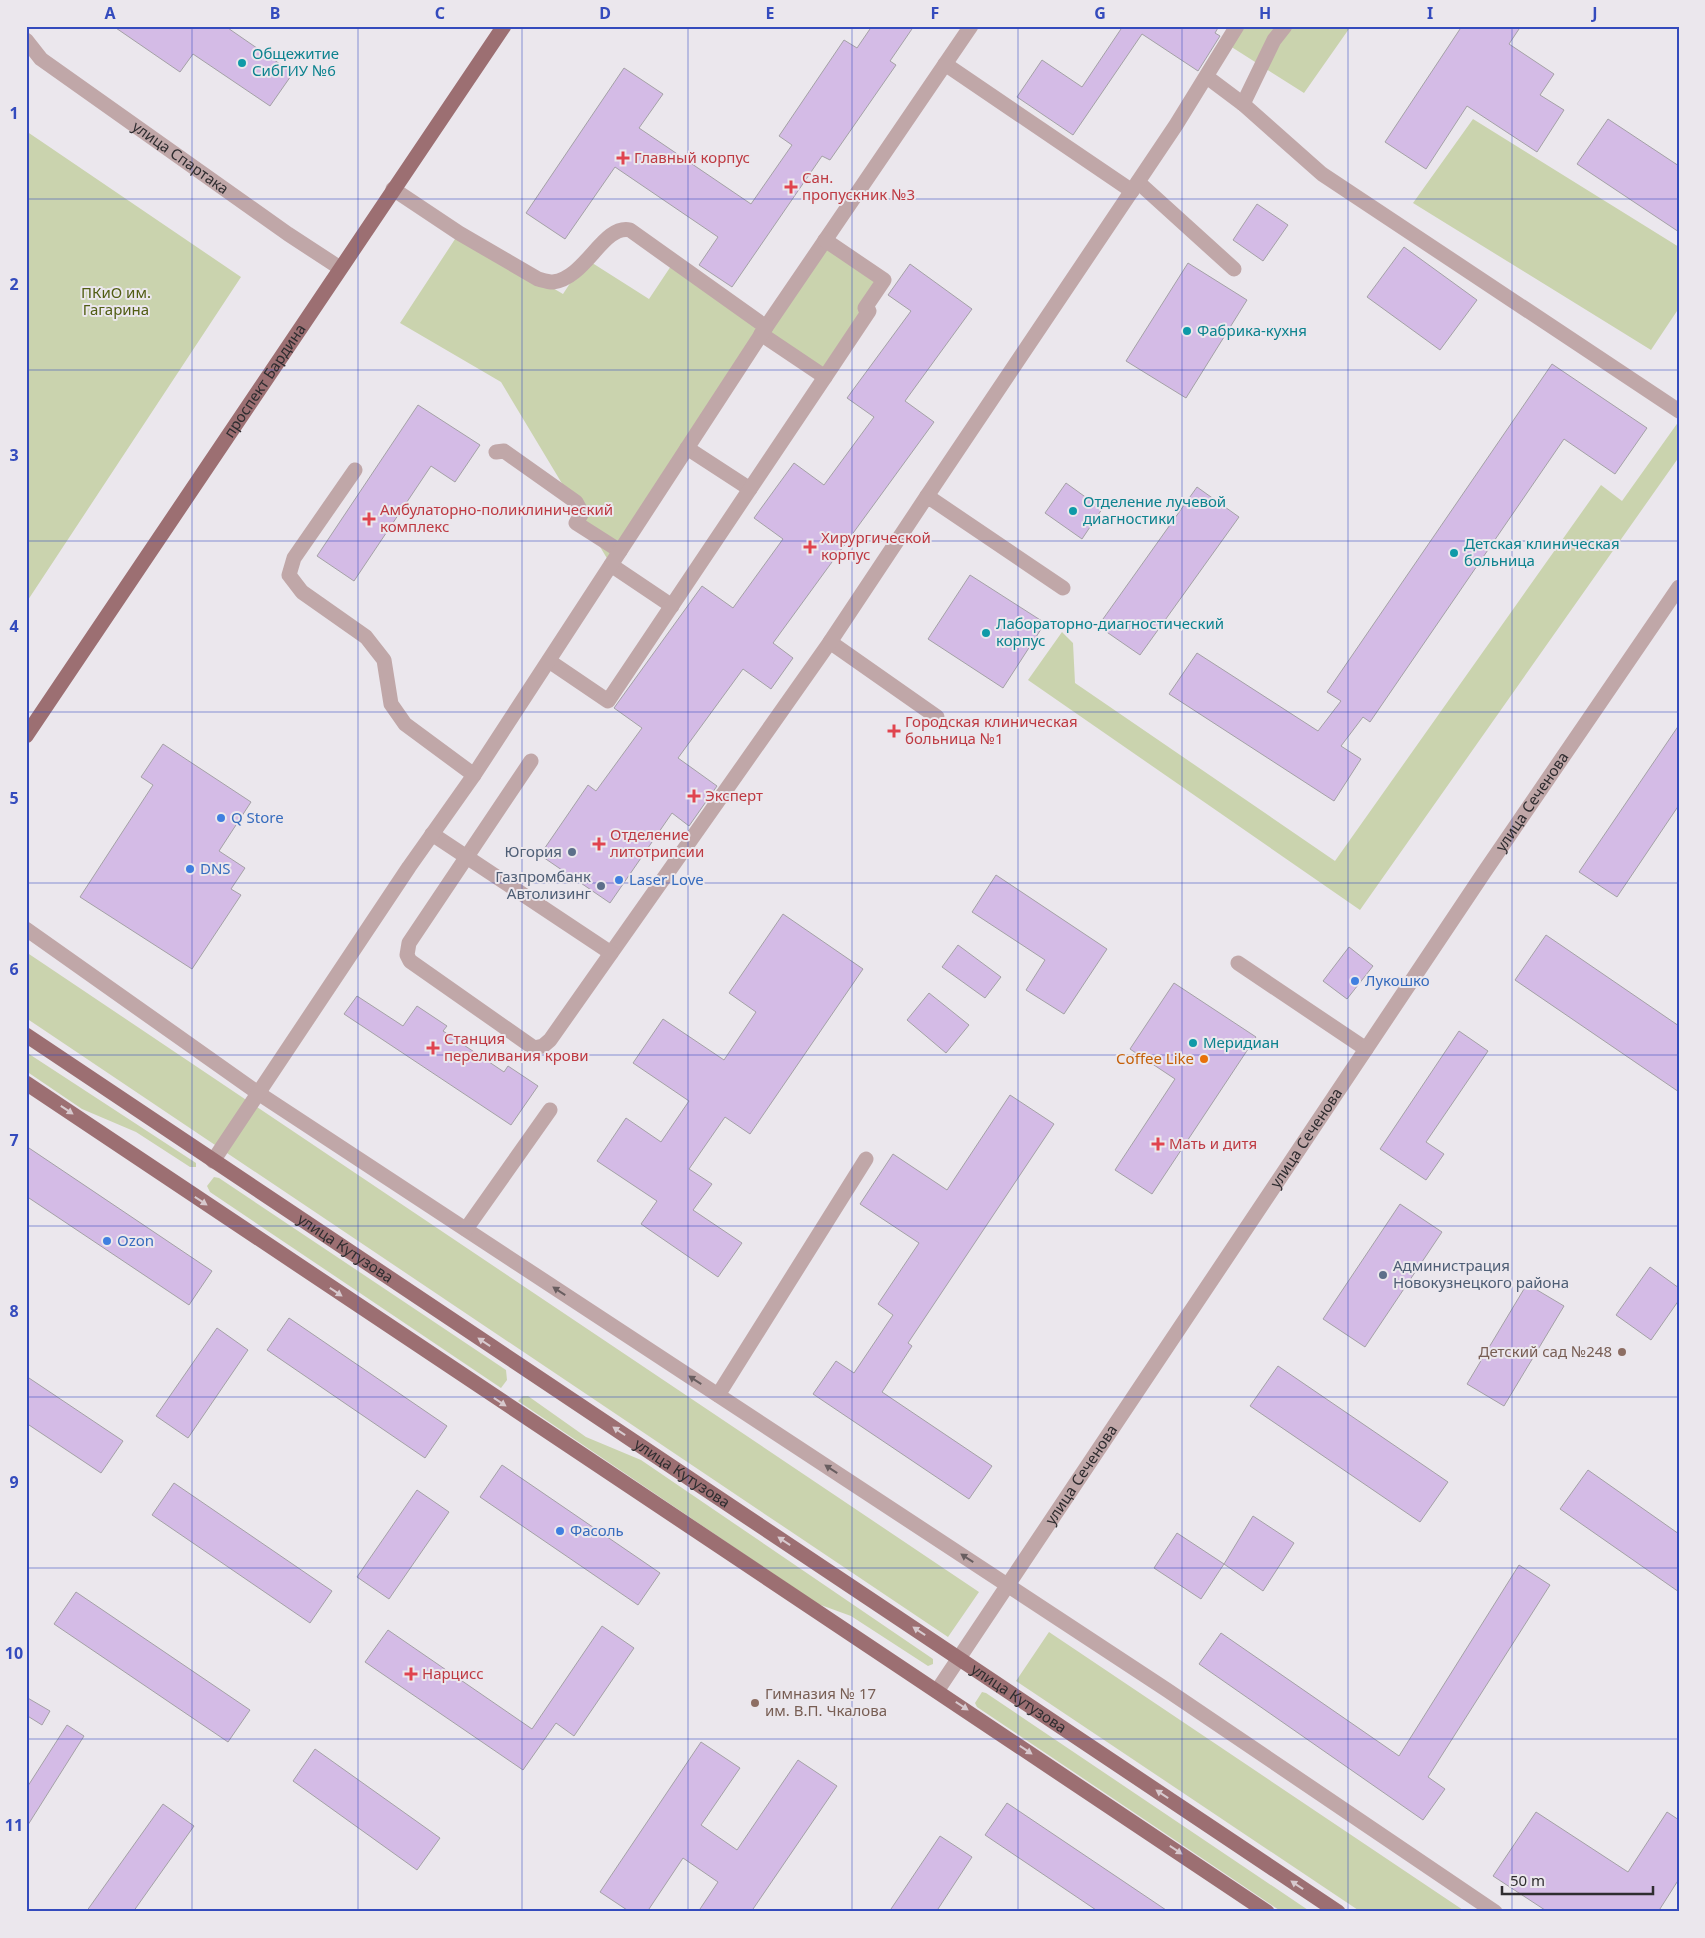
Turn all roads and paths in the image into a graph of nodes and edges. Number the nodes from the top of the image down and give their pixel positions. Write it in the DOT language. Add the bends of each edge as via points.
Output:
graph roads {
  1 [pos="504,26"];
  2 [pos="971,26"];
  3 [pos="1237,26"];
  4 [pos="1285,26"];
  5 [pos="26,40"];
  6 [pos="945,64"];
  7 [pos="1207,77"];
  8 [pos="1243,104"];
  9 [pos="1135,187"];
  10 [pos="393,189"];
  11 [pos="824,240"];
  12 [pos="340,268"];
  13 [pos="1234,269"];
  14 [pos="764,330"];
  15 [pos="826,377"];
  16 [pos="1679,411"];
  17 [pos="687,448"];
  18 [pos="496,452"];
  19 [pos="355,470"];
  20 [pos="750,490"];
  21 [pos="927,496"];
  22 [pos="620,551"];
  23 [pos="611,565"];
  24 [pos="1679,587"];
  25 [pos="1063,588"];
  26 [pos="672,606"];
  27 [pos="830,642"];
  28 [pos="549,661"];
  29 [pos="937,717"];
  30 [pos="26,736"];
  31 [pos="531,761"];
  32 [pos="474,774"];
  33 [pos="432,834"];
  34 [pos="467,858"];
  35 [pos="26,929"];
  36 [pos="611,953"];
  37 [pos="1238,963"];
  38 [pos="26,1035"];
  39 [pos="1366,1049"];
  40 [pos="26,1083"];
  41 [pos="258,1093"];
  42 [pos="550,1110"];
  43 [pos="866,1159"];
  44 [pos="213,1161"];
  45 [pos="466,1229"];
  46 [pos="718,1395"];
  47 [pos="1008,1585"];
  48 [pos="960,1658"];
  49 [pos="937,1690"];
  50 [pos="1267,1912"];
  51 [pos="1338,1912"];
  52 [pos="1495,1912"];
  1 -- 10 [label="main road, проспект Бардина"];
  2 -- 6 [label="street"];
  3 -- 7 [label="street"];
  4 -- 8 [label="street" via="1274,40"];
  5 -- 12 [label="street, улица Спартака" via="41,59"];
  6 -- 9 [label="street"];
  6 -- 11 [label="street"];
  7 -- 8 [label="street"];
  7 -- 9 [label="street"];
  8 -- 16 [label="street" via="1322,174"];
  9 -- 13 [label="street"];
  9 -- 21 [label="street"];
  10 -- 12 [label="main road, проспект Бардина"];
  10 -- 14 [label="street" via="467,238 538,279 552,282 581,268 614,232 622,228 630,230"];
  11 -- 14 [label="street"];
  11 -- 15 [label="street" via="884,280 865,308 869,311"];
  12 -- 30 [label="main road, проспект Бардина"];
  14 -- 15 [label="street"];
  14 -- 17 [label="street"];
  15 -- 20 [label="street"];
  17 -- 20 [label="street"];
  17 -- 22 [label="street"];
  18 -- 22 [label="street" via="504,451 576,502 582,513 576,523"];
  19 -- 32 [label="street" via="294,558 289,575 302,592 366,637 384,660 391,704 405,724"];
  20 -- 26 [label="street"];
  21 -- 25 [label="street"];
  21 -- 27 [label="street"];
  22 -- 23 [label="street"];
  23 -- 26 [label="street"];
  23 -- 28 [label="street"];
  24 -- 39 [label="street, улица Сеченова"];
  26 -- 28 [label="street" via="608,701"];
  27 -- 29 [label="street"];
  27 -- 36 [label="street"];
  28 -- 32 [label="street"];
  31 -- 34 [label="street"];
  32 -- 33 [label="street"];
  33 -- 34 [label="street"];
  33 -- 41 [label="street"];
  34 -- 36 [label="street"];
  34 -- 36 [label="street" via="409,943 407,954 418,967 534,1048 550,1040"];
  35 -- 41 [label="street"];
  37 -- 39 [label="street"];
  38 -- 44 [label="main road, улица Кутузова"];
  39 -- 47 [label="street, улица Сеченова"];
  40 -- 49 [label="main road, one-way"];
  41 -- 44 [label="street"];
  41 -- 45 [label="street"];
  42 -- 45 [label="street"];
  43 -- 46 [label="street"];
  48 -- 44 [label="main road, улица Кутузова, one-way"];
  46 -- 45 [label="street, one-way"];
  47 -- 46 [label="street, one-way"];
  47 -- 48 [label="street, улица Сеченова"];
  47 -- 52 [label="street"];
  48 -- 49 [label="street, улица Сеченова"];
  51 -- 48 [label="main road, улица Кутузова, one-way"];
  49 -- 50 [label="main road, one-way"];
}
